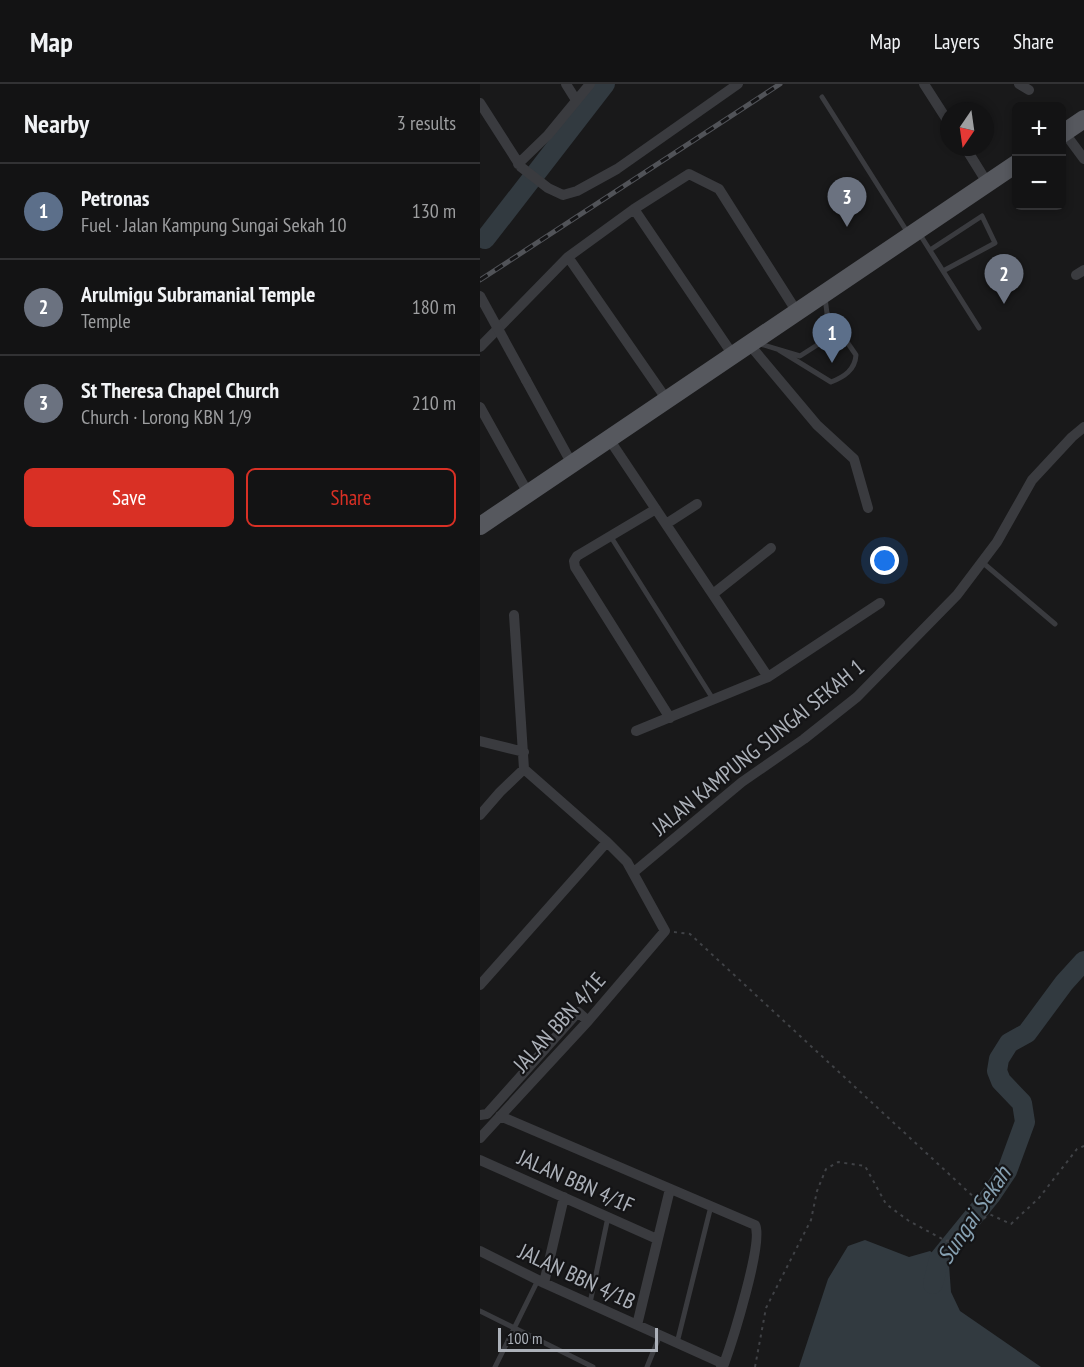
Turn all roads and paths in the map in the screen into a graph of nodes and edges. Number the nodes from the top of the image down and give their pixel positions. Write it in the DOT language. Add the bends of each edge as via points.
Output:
graph roads {
  1 [pos="566,84"];
  2 [pos="590,84"];
  3 [pos="738,84"];
  4 [pos="924,84"];
  5 [pos="1019,84"];
  6 [pos="1029,90"];
  7 [pos="822,97"];
  8 [pos="576,100"];
  9 [pos="480,103"];
  10 [pos="940,109"];
  11 [pos="1084,119"];
  12 [pos="1066,131"];
  13 [pos="1066,137"];
  14 [pos="970,156"];
  15 [pos="1084,159"];
  16 [pos="519,165"];
  17 [pos="1012,167"];
  18 [pos="988,184"];
  19 [pos="634,209"];
  20 [pos="914,233"];
  21 [pos="930,250"];
  22 [pos="568,257"];
  23 [pos="943,271"];
  24 [pos="824,294"];
  25 [pos="480,296"];
  26 [pos="797,312"];
  27 [pos="827,313"];
  28 [pos="980,328"];
  29 [pos="752,343"];
  30 [pos="480,347"];
  31 [pos="779,350"];
  32 [pos="733,355"];
  33 [pos="667,400"];
  34 [pos="480,407"];
  35 [pos="1084,427"];
  36 [pos="609,439"];
  37 [pos="572,464"];
  38 [pos="528,493"];
  39 [pos="696,504"];
  40 [pos="868,508"];
  41 [pos="656,509"];
  42 [pos="666,524"];
  43 [pos="480,525"];
  44 [pos="611,536"];
  45 [pos="771,548"];
  46 [pos="982,562"];
  47 [pos="713,594"];
  48 [pos="880,603"];
  49 [pos="514,615"];
  50 [pos="1055,624"];
  51 [pos="768,677"];
  52 [pos="714,700"];
  53 [pos="670,718"];
  54 [pos="636,731"];
  55 [pos="480,741"];
  56 [pos="524,752"];
  57 [pos="524,769"];
  58 [pos="480,814"];
  59 [pos="607,842"];
  60 [pos="634,873"];
  61 [pos="665,931"];
  62 [pos="480,986"];
  63 [pos="588,1021"];
  64 [pos="480,1115"];
  65 [pos="500,1116"];
  66 [pos="480,1138"];
  67 [pos="1084,1146"];
  68 [pos="480,1160"];
  69 [pos="670,1189"];
  70 [pos="564,1197"];
  71 [pos="711,1206"];
  72 [pos="989,1214"];
  73 [pos="608,1216"];
  74 [pos="657,1239"];
  75 [pos="480,1251"];
  76 [pos="541,1281"];
  77 [pos="590,1304"];
  78 [pos="480,1311"];
  79 [pos="637,1325"];
  80 [pos="514,1328"];
  81 [pos="660,1335"];
  82 [pos="677,1343"];
  83 [pos="723,1366"];
  84 [pos="495,1367"];
  85 [pos="593,1367"];
  86 [pos="647,1367"];
  87 [pos="755,1367"];
  1 -- 8 [label="street"];
  2 -- 8 [label="street"];
  3 -- 16 [label="street" via="617,169 578,191 563,195"];
  4 -- 10 [label="street"];
  5 -- 6 [label="street"];
  7 -- 20 [label="lane"];
  8 -- 16 [label="street"];
  9 -- 16 [label="street"];
  11 -- 12 [label="main road"];
  13 -- 15 [label="street"];
  14 -- 18 [label="street"];
  17 -- 18 [label="main road"];
  18 -- 20 [label="main road"];
  19 -- 22 [label="street"];
  19 -- 26 [label="street" via="689,174 719,189"];
  19 -- 32 [label="street"];
  20 -- 21 [label="lane"];
  20 -- 24 [label="main road"];
  21 -- 23 [label="lane"];
  21 -- 23 [label="lane" via="982,216 995,243"];
  22 -- 30 [label="street"];
  22 -- 33 [label="street"];
  23 -- 28 [label="lane"];
  24 -- 26 [label="main road"];
  24 -- 27 [label="lane"];
  25 -- 37 [label="street, bridge"];
  26 -- 29 [label="main road"];
  27 -- 31 [label="lane" via="825,340 800,356"];
  27 -- 31 [label="lane" via="856,355 849,372 831,382"];
  29 -- 31 [label="lane"];
  29 -- 32 [label="main road"];
  29 -- 40 [label="street" via="817,424 854,459"];
  32 -- 33 [label="main road"];
  33 -- 36 [label="main road"];
  34 -- 38 [label="street"];
  35 -- 46 [label="street, JALAN KAMPUNG SUNGAI SEKAH 1" via="1032,480"];
  36 -- 37 [label="main road"];
  36 -- 41 [label="street"];
  37 -- 38 [label="main road"];
  38 -- 43 [label="main road"];
  39 -- 42 [label="street"];
  41 -- 42 [label="street"];
  41 -- 44 [label="street"];
  42 -- 47 [label="street"];
  44 -- 52 [label="lane"];
  44 -- 53 [label="street" via="577,556 575,567"];
  45 -- 47 [label="street"];
  46 -- 50 [label="lane"];
  46 -- 60 [label="street, JALAN KAMPUNG SUNGAI SEKAH 1" via="957,595 857,698 742,782"];
  47 -- 51 [label="street"];
  48 -- 51 [label="street"];
  49 -- 56 [label="street"];
  51 -- 52 [label="street"];
  52 -- 53 [label="street"];
  53 -- 54 [label="street"];
  55 -- 56 [label="street"];
  56 -- 57 [label="street"];
  57 -- 58 [label="street"];
  57 -- 59 [label="street"];
  59 -- 60 [label="street"];
  59 -- 62 [label="street"];
  60 -- 61 [label="street"];
  61 -- 63 [label="street, JALAN BBN 4/1E"];
  61 -- 72 [label="path" via="690,934"];
  63 -- 64 [label="street" via="578,1012 487,1114"];
  63 -- 65 [label="street, JALAN BBN 4/1E"];
  65 -- 66 [label="street, JALAN BBN 4/1E"];
  65 -- 69 [label="street"];
  67 -- 72 [label="path" via="1077,1149 1039,1198 1011,1224"];
  68 -- 70 [label="street, JALAN BBN 4/1F"];
  69 -- 71 [label="street"];
  69 -- 74 [label="street"];
  70 -- 73 [label="street, JALAN BBN 4/1F"];
  70 -- 76 [label="street"];
  71 -- 82 [label="lane"];
  71 -- 83 [label="street, JALAN BBN 4/1B" via="752,1222 758,1229 738,1323"];
  72 -- 87 [label="path" via="964,1236 946,1241 886,1204 866,1166 838,1162 826,1169 812,1220 766,1308"];
  73 -- 74 [label="street, JALAN BBN 4/1F"];
  73 -- 77 [label="lane"];
  74 -- 79 [label="street"];
  75 -- 76 [label="street, JALAN BBN 4/1B"];
  76 -- 77 [label="street, JALAN BBN 4/1B"];
  76 -- 80 [label="lane"];
  77 -- 79 [label="street, JALAN BBN 4/1B"];
  78 -- 80 [label="lane"];
  79 -- 81 [label="street, JALAN BBN 4/1B"];
  80 -- 84 [label="lane"];
  80 -- 85 [label="lane"];
  81 -- 82 [label="street, JALAN BBN 4/1B"];
  81 -- 86 [label="lane"];
  82 -- 83 [label="street, JALAN BBN 4/1B"];
}
